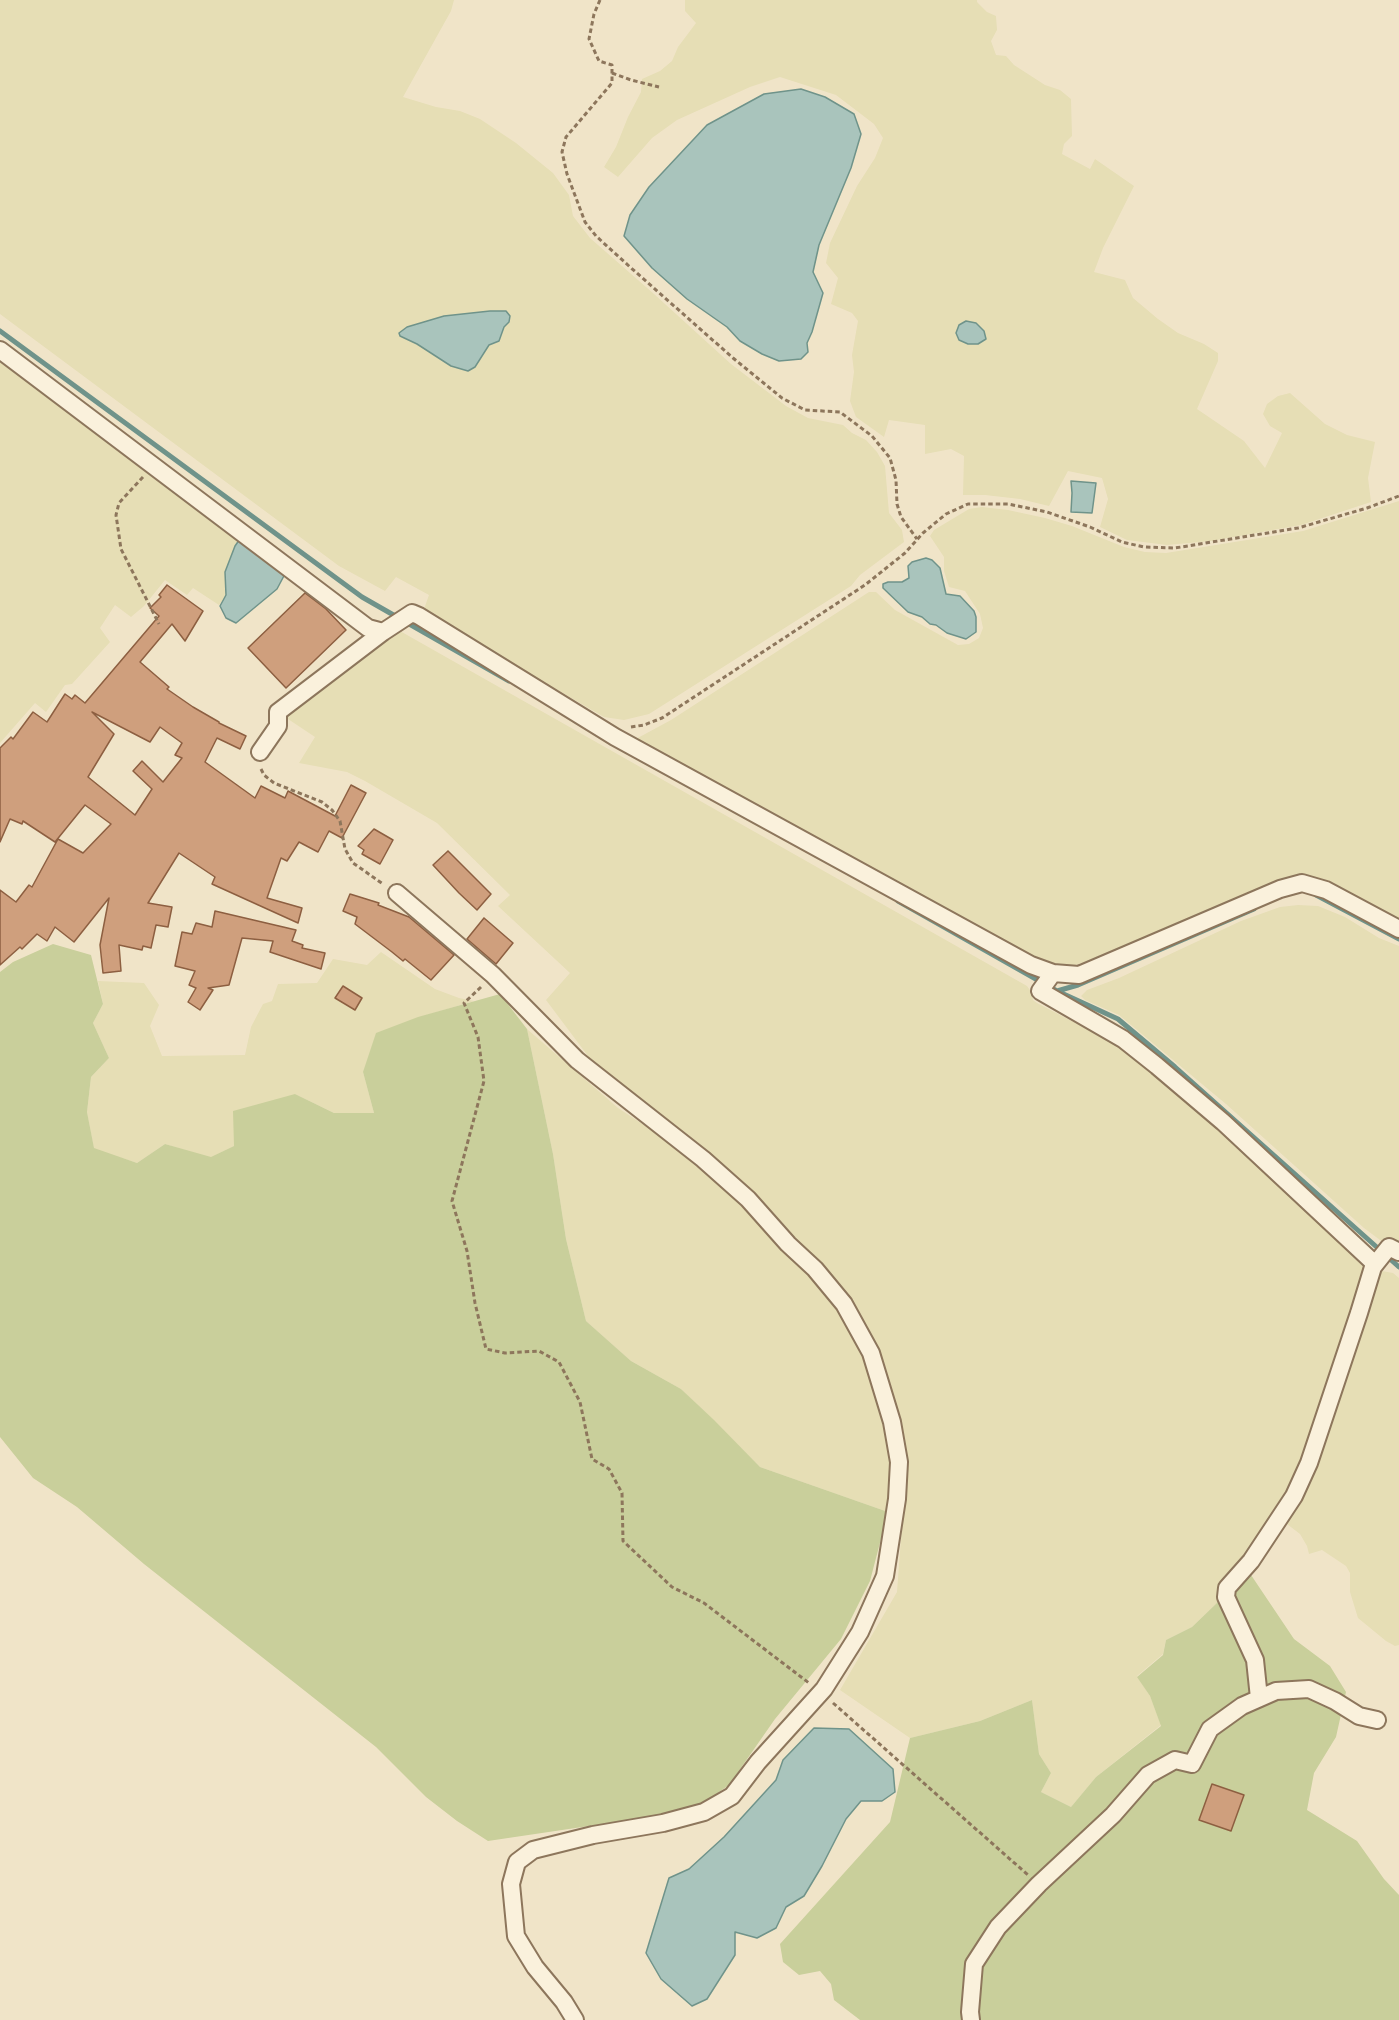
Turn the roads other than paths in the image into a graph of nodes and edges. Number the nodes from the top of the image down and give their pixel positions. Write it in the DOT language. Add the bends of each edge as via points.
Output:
graph roads {
  1 [pos="0,350"];
  2 [pos="389,628"];
  3 [pos="260,752"];
  4 [pos="397,893"];
  5 [pos="1399,929"];
  6 [pos="1052,975"];
  7 [pos="1386,1256"];
  8 [pos="1259,1698"];
  9 [pos="1377,1720"];
  10 [pos="574,2020"];
  11 [pos="971,2020"];
  1 -- 2 [label="street" via="368,628"];
  2 -- 3 [label="street" via="278,712 278,726"];
  2 -- 6 [label="street" via="412,613 419,616 603,730"];
  4 -- 10 [label="street" via="493,975 577,1060 748,1199 816,1269 844,1304 871,1353 884,1391 899,1462 885,1576 860,1632 821,1692 732,1796 704,1812 533,1850 517,1862 511,1884 516,1936"];
  5 -- 6 [label="street" via="1326,891 1302,883 1079,975"];
  6 -- 7 [label="street" via="1040,991 1123,1039"];
  7 -- 8 [label="street" via="1373,1267 1309,1463 1294,1496 1251,1561 1227,1588 1226,1597 1255,1660"];
  8 -- 9 [label="street" via="1276,1691 1309,1689 1359,1716"];
  8 -- 11 [label="street" via="1210,1729 1192,1764 1175,1760 1148,1774 1113,1815 998,1926 974,1964"];
}
